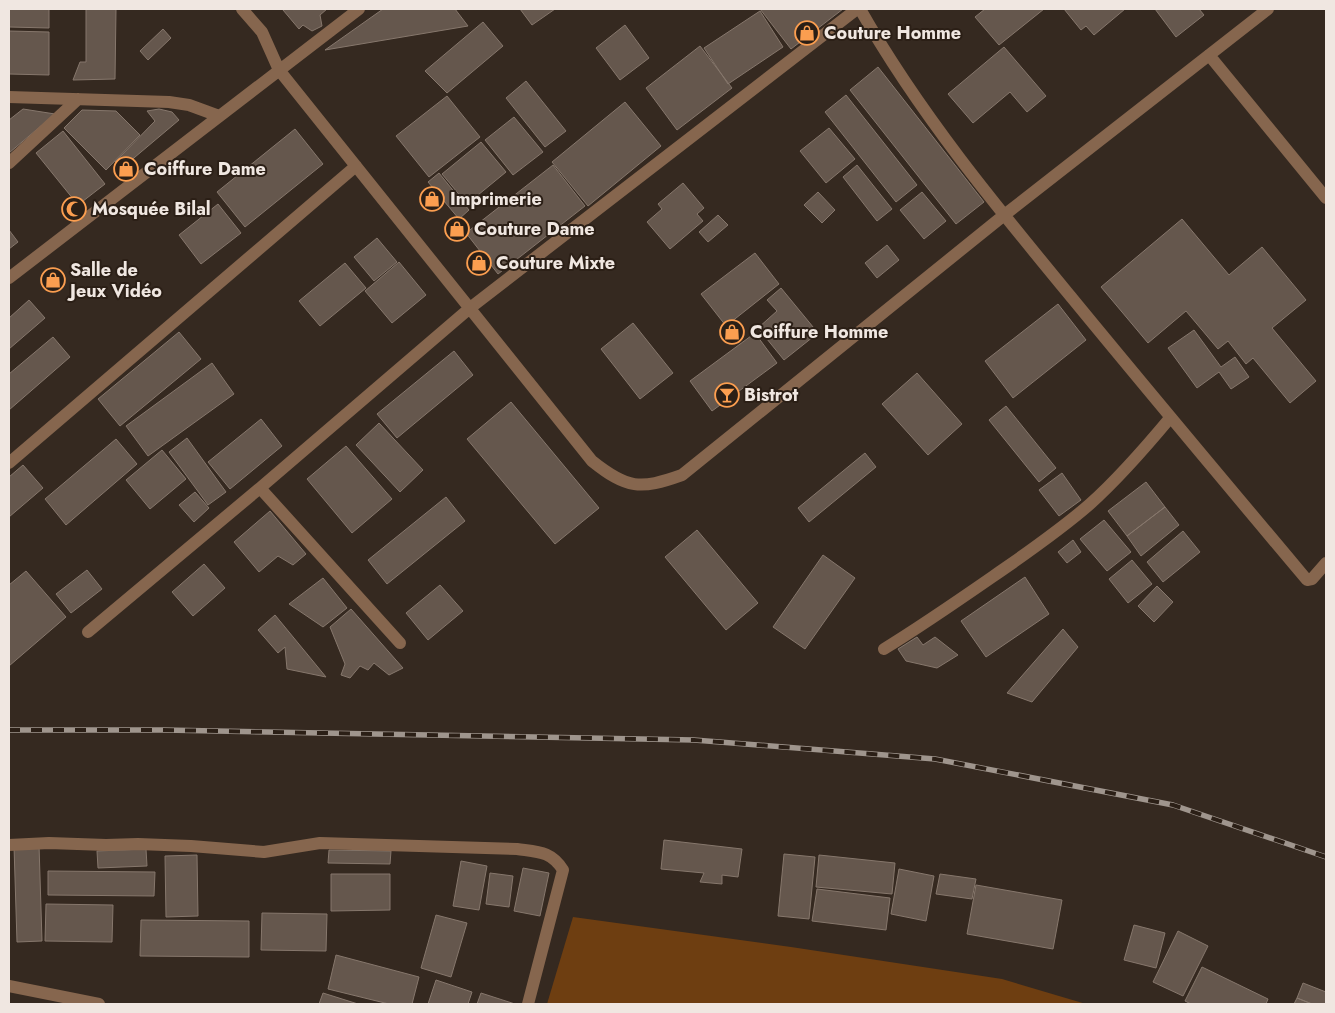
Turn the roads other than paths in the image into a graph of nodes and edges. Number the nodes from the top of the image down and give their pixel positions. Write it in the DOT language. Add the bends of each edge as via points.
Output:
graph roads {
  1 [pos="242,9"];
  2 [pos="359,9"];
  3 [pos="858,9"];
  4 [pos="1268,9"];
  5 [pos="1209,55"];
  6 [pos="279,70"];
  7 [pos="9,97"];
  8 [pos="78,99"];
  9 [pos="219,116"];
  10 [pos="9,162"];
  11 [pos="356,166"];
  12 [pos="1326,198"];
  13 [pos="1004,216"];
  14 [pos="9,278"];
  15 [pos="470,308"];
  16 [pos="1170,418"];
  17 [pos="9,463"];
  18 [pos="260,488"];
  19 [pos="1326,563"];
  20 [pos="88,632"];
  21 [pos="400,643"];
  22 [pos="884,649"];
  23 [pos="9,846"];
  24 [pos="9,986"];
  25 [pos="99,1004"];
  26 [pos="528,1004"];
  1 -- 6 [label="street" via="262,32"];
  2 -- 6 [label="street"];
  3 -- 13 [label="street" via="907,86"];
  3 -- 15 [label="street"];
  4 -- 5 [label="street"];
  5 -- 12 [label="street"];
  5 -- 13 [label="street"];
  6 -- 9 [label="street"];
  6 -- 11 [label="street"];
  7 -- 8 [label="street"];
  8 -- 9 [label="street" via="169,102 189,105"];
  8 -- 10 [label="street"];
  9 -- 14 [label="street"];
  11 -- 15 [label="street"];
  11 -- 17 [label="street"];
  13 -- 15 [label="street" via="682,475 659,483 632,485 611,476 592,462"];
  13 -- 16 [label="street"];
  15 -- 18 [label="street"];
  16 -- 19 [label="street" via="1307,580 1312,579"];
  16 -- 22 [label="street" via="1089,505 996,574"];
  18 -- 20 [label="street"];
  18 -- 21 [label="street"];
  23 -- 26 [label="street" via="138,844 264,852 320,843 517,849 547,854 557,860 563,870"];
  24 -- 25 [label="street"];
}
